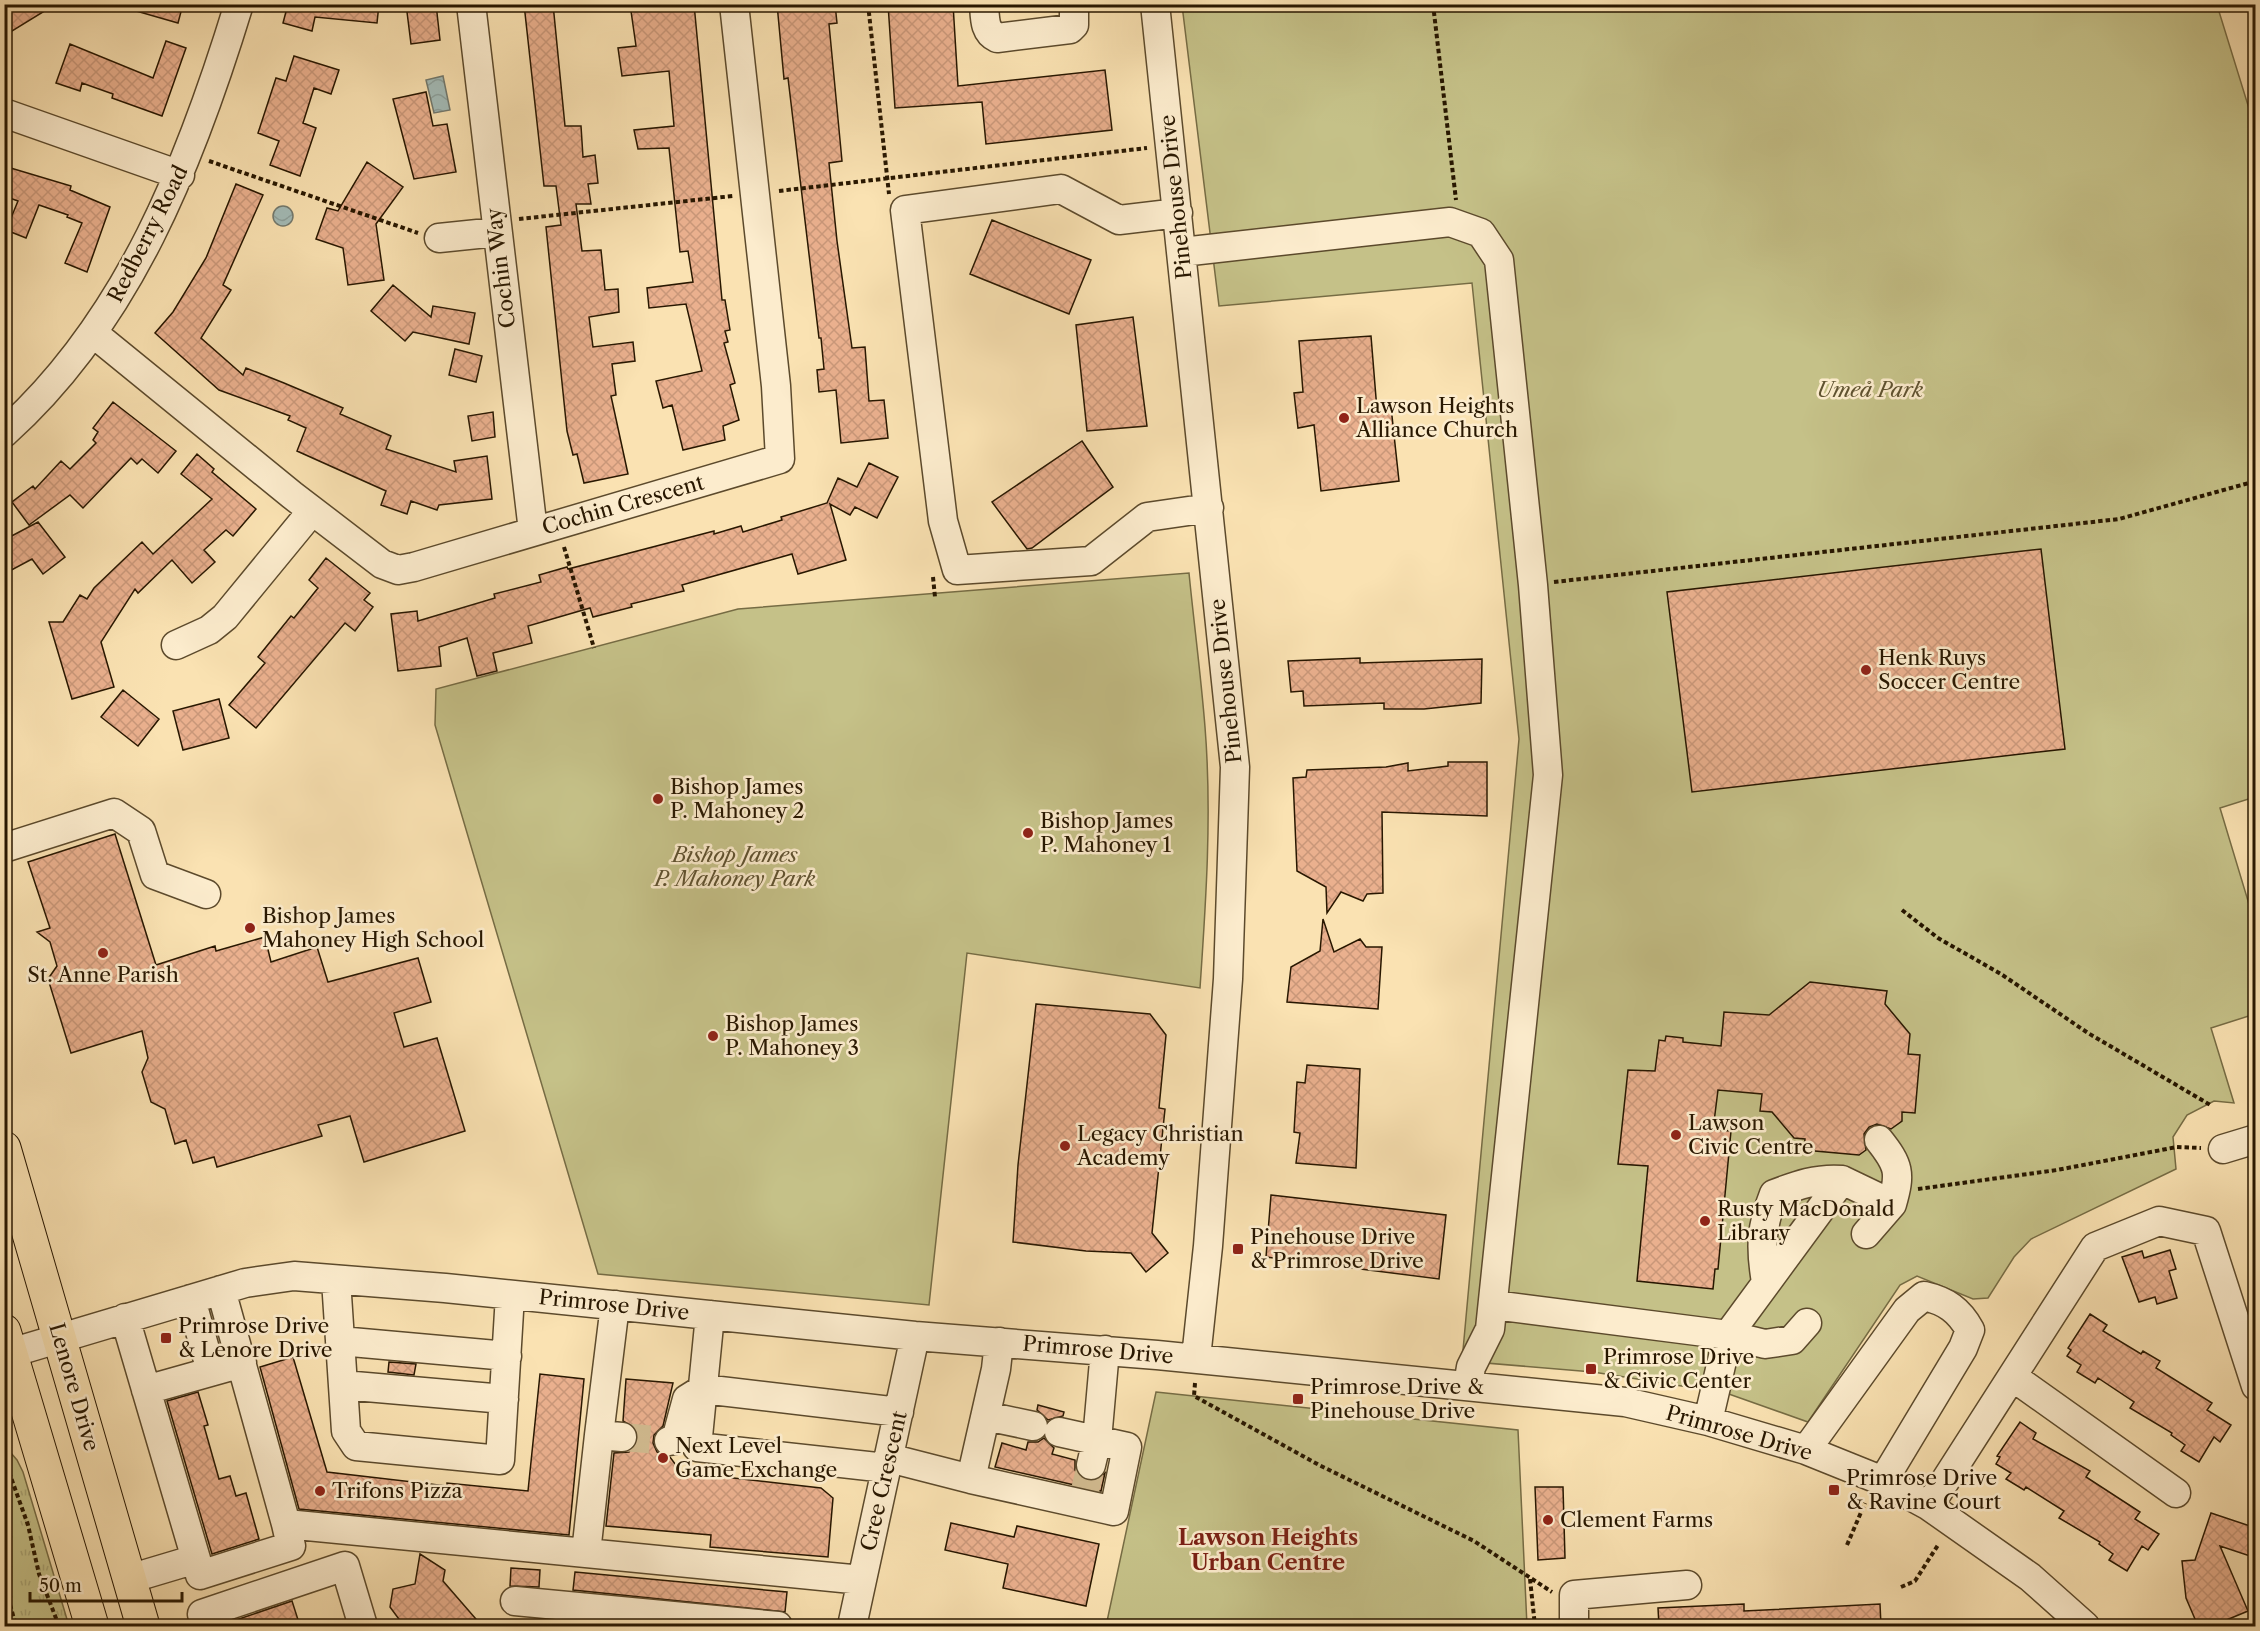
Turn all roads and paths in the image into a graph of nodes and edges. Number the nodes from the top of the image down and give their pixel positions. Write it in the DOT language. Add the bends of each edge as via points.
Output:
graph roads {
  1 [pos="239,4"];
  2 [pos="471,4"];
  3 [pos="734,4"];
  4 [pos="984,4"];
  5 [pos="1074,4"];
  6 [pos="1155,4"];
  7 [pos="1433,4"];
  8 [pos="4,113"];
  9 [pos="1171,146"];
  10 [pos="212,162"];
  11 [pos="180,175"];
  12 [pos="756,194"];
  13 [pos="1457,205"];
  14 [pos="1178,213"];
  15 [pos="507,226"];
  16 [pos="404,230"];
  17 [pos="439,237"];
  18 [pos="1182,252"];
  19 [pos="93,333"];
  20 [pos="4,434"];
  21 [pos="2256,481"];
  22 [pos="1209,508"];
  23 [pos="312,511"];
  24 [pos="533,531"];
  25 [pos="563,543"];
  26 [pos="1533,585"];
  27 [pos="176,645"];
  28 [pos="594,648"];
  29 [pos="4,848"];
  30 [pos="206,894"];
  31 [pos="1902,910"];
  32 [pos="2212,1106"];
  33 [pos="2256,1139"];
  34 [pos="1879,1140"];
  35 [pos="2177,1147"];
  36 [pos="4,1148"];
  37 [pos="2223,1149"];
  38 [pos="1842,1180"];
  39 [pos="1895,1194"];
  40 [pos="1866,1234"];
  41 [pos="336,1280"];
  42 [pos="1766,1282"];
  43 [pos="221,1290"];
  44 [pos="510,1295"];
  45 [pos="191,1299"];
  46 [pos="615,1305"];
  47 [pos="1494,1305"];
  48 [pos="710,1315"];
  49 [pos="125,1318"];
  50 [pos="1807,1323"];
  51 [pos="1728,1335"];
  52 [pos="915,1336"];
  53 [pos="59,1337"];
  54 [pos="340,1341"];
  55 [pos="999,1342"];
  56 [pos="7,1346"];
  57 [pos="1105,1350"];
  58 [pos="507,1356"];
  59 [pos="1196,1358"];
  60 [pos="242,1363"];
  61 [pos="211,1371"];
  62 [pos="2013,1377"];
  63 [pos="343,1385"];
  64 [pos="1468,1385"];
  65 [pos="2256,1386"];
  66 [pos="1194,1387"];
  67 [pos="703,1389"];
  68 [pos="146,1390"];
  69 [pos="504,1399"];
  70 [pos="899,1412"];
  71 [pos="4,1416"];
  72 [pos="986,1416"];
  73 [pos="1708,1421"];
  74 [pos="669,1441"];
  75 [pos="37,1442"];
  76 [pos="1806,1450"];
  77 [pos="1094,1453"];
  78 [pos="4,1458"];
  79 [pos="887,1463"];
  80 [pos="971,1479"];
  81 [pos="1883,1480"];
  82 [pos="2176,1493"];
  83 [pos="1865,1503"];
  84 [pos="1929,1506"];
  85 [pos="286,1524"];
  86 [pos="1847,1545"];
  87 [pos="1938,1545"];
  88 [pos="586,1552"];
  89 [pos="196,1559"];
  90 [pos="129,1579"];
  91 [pos="862,1580"];
  92 [pos="4,1583"];
  93 [pos="1687,1585"];
  94 [pos="1901,1587"];
  95 [pos="514,1601"];
  96 [pos="16,1626"];
  97 [pos="59,1626"];
  98 [pos="92,1626"];
  99 [pos="143,1626"];
  100 [pos="205,1626"];
  101 [pos="363,1626"];
  102 [pos="778,1626"];
  103 [pos="852,1626"];
  104 [pos="1535,1626"];
  105 [pos="1574,1626"];
  106 [pos="2085,1626"];
  1 -- 11 [label="street, Redberry Road"];
  2 -- 15 [label="street, Cochin Way"];
  3 -- 12 [label="street, Cochin Crescent"];
  4 -- 5 [label="street" via="986,29 997,38 1070,29 1074,25"];
  6 -- 9 [label="street, Pinehouse Drive"];
  7 -- 13 [label="path"];
  8 -- 11 [label="street"];
  9 -- 12 [label="path"];
  9 -- 14 [label="street, Pinehouse Drive"];
  10 -- 16 [label="path"];
  11 -- 19 [label="street, Redberry Road" via="124,287"];
  12 -- 15 [label="path"];
  12 -- 24 [label="street, Cochin Crescent" via="780,459"];
  14 -- 18 [label="street, Pinehouse Drive"];
  14 -- 22 [label="street" via="1119,220 1061,189 905,210 943,521 957,570 1091,561 1147,517"];
  15 -- 17 [label="street"];
  15 -- 24 [label="street, Cochin Way"];
  18 -- 22 [label="street, Pinehouse Drive"];
  18 -- 26 [label="street" via="1450,222 1481,233 1499,260"];
  19 -- 20 [label="street, Redberry Road"];
  19 -- 23 [label="street, Cochin Crescent"];
  21 -- 26 [label="path" via="2119,519"];
  22 -- 59 [label="street, Pinehouse Drive" via="1235,767 1228,979"];
  23 -- 24 [label="street, Cochin Crescent" via="382,564 398,570"];
  23 -- 27 [label="street" via="225,616 209,630"];
  25 -- 28 [label="path"];
  26 -- 47 [label="street" via="1548,775"];
  29 -- 30 [label="street" via="114,813 141,831 155,875"];
  31 -- 32 [label="path" via="1938,939 2001,974 2088,1034"];
  33 -- 37 [label="street"];
  34 -- 39 [label="street" via="1895,1160"];
  35 -- 39 [label="path"];
  36 -- 53 [label="main road, Lenore Drive"];
  38 -- 39 [label="street"];
  38 -- 42 [label="street"];
  38 -- 42 [label="street" via="1823,1179 1774,1194 1764,1221 1761,1253"];
  39 -- 40 [label="street"];
  41 -- 43 [label="street, Primrose Drive" via="294,1276"];
  41 -- 44 [label="street, Primrose Drive"];
  41 -- 54 [label="street"];
  42 -- 51 [label="street"];
  43 -- 45 [label="street, Primrose Drive"];
  43 -- 60 [label="street"];
  44 -- 46 [label="street, Primrose Drive"];
  44 -- 58 [label="street"];
  45 -- 49 [label="street, Primrose Drive"];
  45 -- 61 [label="street"];
  46 -- 48 [label="street, Primrose Drive"];
  46 -- 88 [label="street" via="610,1436"];
  47 -- 51 [label="street"];
  47 -- 64 [label="street" via="1490,1329 1471,1367"];
  48 -- 52 [label="street, Primrose Drive"];
  48 -- 67 [label="street"];
  49 -- 53 [label="street, Primrose Drive"];
  49 -- 68 [label="street"];
  50 -- 51 [label="street" via="1792,1341 1765,1344"];
  51 -- 73 [label="street"];
  52 -- 55 [label="street, Primrose Drive"];
  52 -- 70 [label="street, Cree Crescent"];
  53 -- 56 [label="street, Primrose Drive"];
  53 -- 90 [label="main road, Lenore Drive"];
  54 -- 58 [label="street"];
  54 -- 63 [label="street"];
  55 -- 57 [label="street, Primrose Drive"];
  55 -- 72 [label="street"];
  56 -- 75 [label="main road"];
  57 -- 59 [label="street, Primrose Drive"];
  57 -- 77 [label="street"];
  58 -- 69 [label="street"];
  59 -- 64 [label="street, Primrose Drive"];
  60 -- 61 [label="street"];
  60 -- 85 [label="street"];
  61 -- 68 [label="street"];
  62 -- 65 [label="street" via="2095,1247 2159,1221 2206,1231"];
  62 -- 82 [label="street"];
  62 -- 84 [label="street"];
  63 -- 69 [label="street"];
  63 -- 69 [label="street" via="346,1431 356,1446 500,1460"];
  64 -- 73 [label="street, Primrose Drive" via="1625,1402"];
  66 -- 104 [label="path" via="1194,1396 1320,1465 1474,1541 1530,1578"];
  67 -- 70 [label="street"];
  67 -- 74 [label="street" via="687,1399 677,1436"];
  67 -- 79 [label="street" via="697,1447"];
  68 -- 89 [label="street"];
  70 -- 79 [label="street, Cree Crescent"];
  71 -- 75 [label="main road"];
  72 -- 77 [label="street" via="1046,1429"];
  72 -- 80 [label="street"];
  73 -- 76 [label="street, Primrose Drive"];
  75 -- 98 [label="main road"];
  76 -- 81 [label="street, Primrose Drive"];
  76 -- 81 [label="street" via="1907,1310 1924,1296 1942,1300 1961,1314 1970,1330"];
  77 -- 80 [label="street" via="1127,1447 1114,1511 1083,1499"];
  78 -- 97 [label="path"];
  79 -- 80 [label="street"];
  79 -- 91 [label="street, Cree Crescent"];
  81 -- 84 [label="street, Primrose Drive"];
  83 -- 86 [label="path"];
  84 -- 106 [label="street, Primrose Drive" via="2030,1577"];
  85 -- 88 [label="street"];
  85 -- 89 [label="street" via="291,1546 200,1575"];
  87 -- 94 [label="path" via="1915,1581"];
  88 -- 91 [label="street"];
  89 -- 90 [label="street"];
  90 -- 99 [label="main road, Lenore Drive"];
  91 -- 103 [label="street, Cree Crescent"];
  92 -- 96 [label="path"];
  93 -- 105 [label="street" via="1574,1594"];
  95 -- 102 [label="street"];
  100 -- 101 [label="street" via="202,1614 345,1566"];
}
